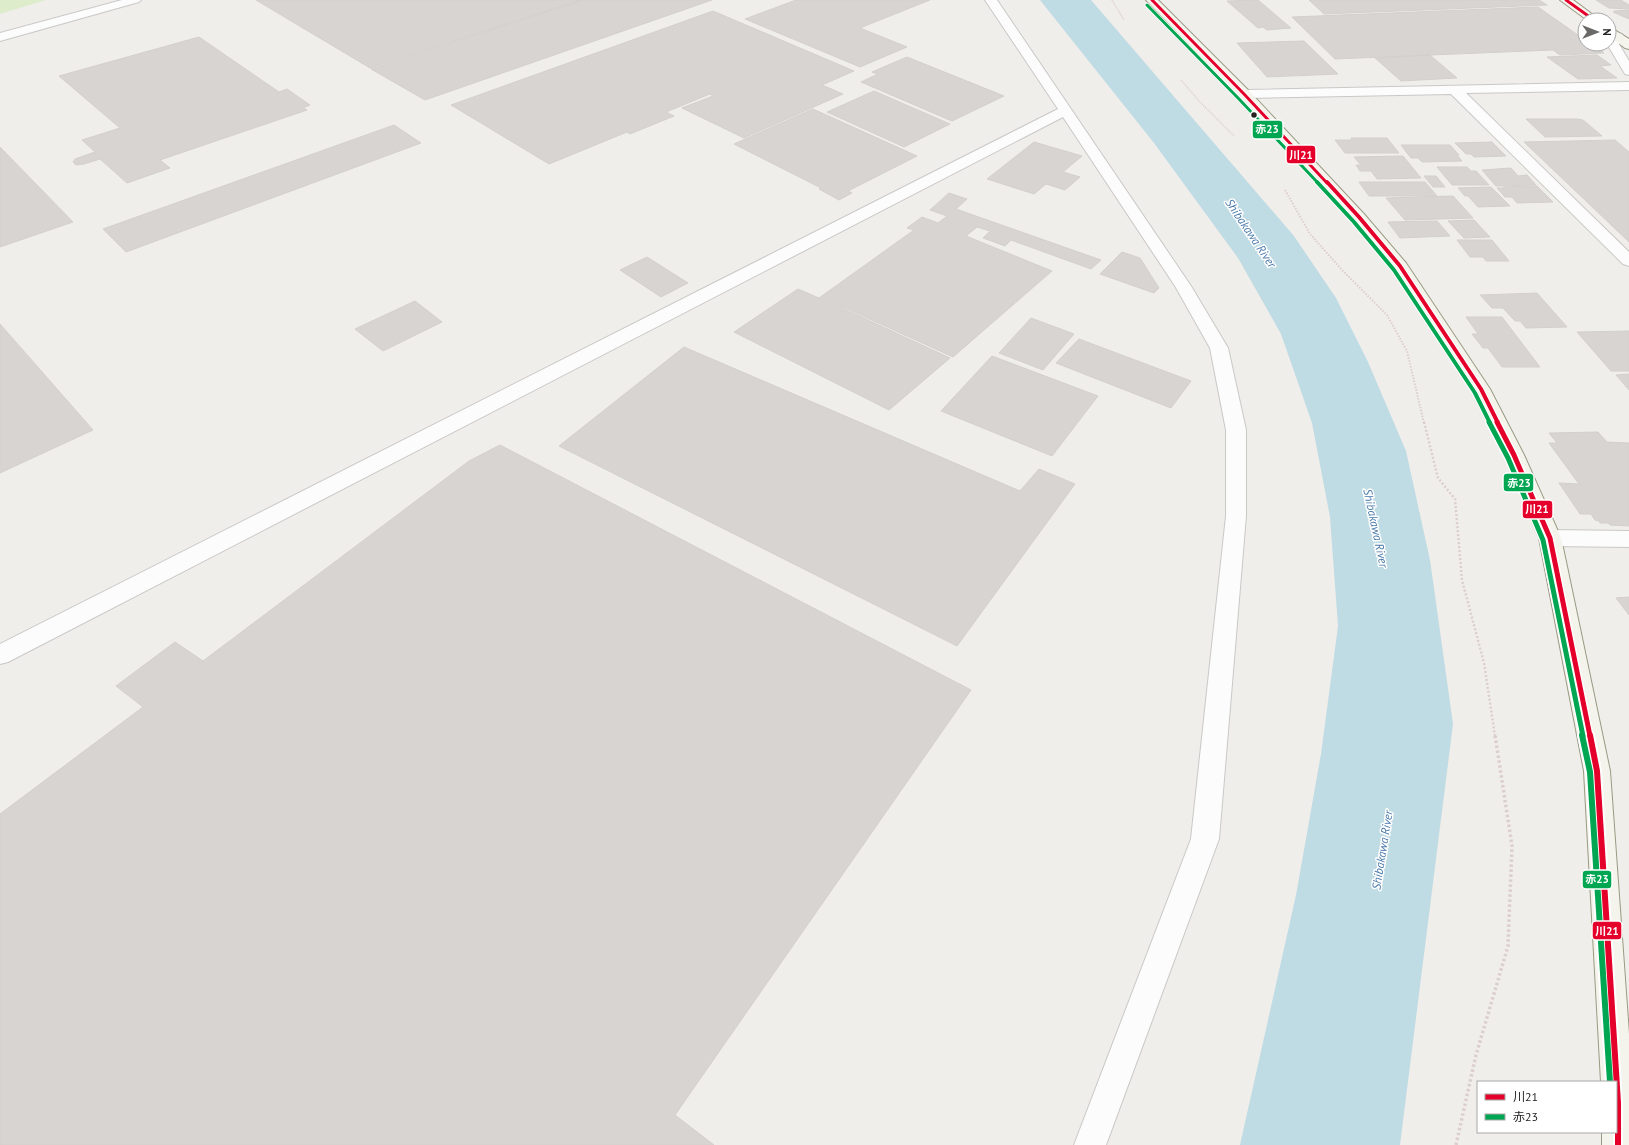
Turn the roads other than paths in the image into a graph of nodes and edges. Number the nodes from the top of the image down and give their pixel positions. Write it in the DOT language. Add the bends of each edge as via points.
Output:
graph roads {
  1 [pos="135,0"];
  2 [pos="991,0"];
  3 [pos="1152,0"];
  4 [pos="1566,0"];
  5 [pos="1583,12"];
  6 [pos="1617,36"];
  7 [pos="0,37"];
  8 [pos="1629,45"];
  9 [pos="1617,51"];
  10 [pos="1629,71"];
  11 [pos="1629,86"];
  12 [pos="1454,89"];
  13 [pos="1244,94"];
  14 [pos="1066,110"];
  15 [pos="1629,261"];
  16 [pos="1550,538"];
  17 [pos="1629,539"];
  18 [pos="0,655"];
  19 [pos="1624,1104"];
  20 [pos="1090,1145"];
  21 [pos="1618,1145"];
  1 -- 7 [label="street"];
  2 -- 14 [label="street"];
  3 -- 13 [label="street"];
  4 -- 5 [label="street"];
  6 -- 8 [label="street"];
  9 -- 10 [label="street"];
  11 -- 12 [label="street"];
  12 -- 13 [label="street"];
  12 -- 15 [label="street"];
  13 -- 16 [label="street" via="1359,217 1400,266 1481,389 1514,455"];
  14 -- 18 [label="street"];
  14 -- 20 [label="street" via="1183,286 1219,348 1236,430 1236,516 1205,839"];
  16 -- 17 [label="street"];
  16 -- 19 [label="street" via="1597,771"];
  19 -- 21 [label="street"];
}
